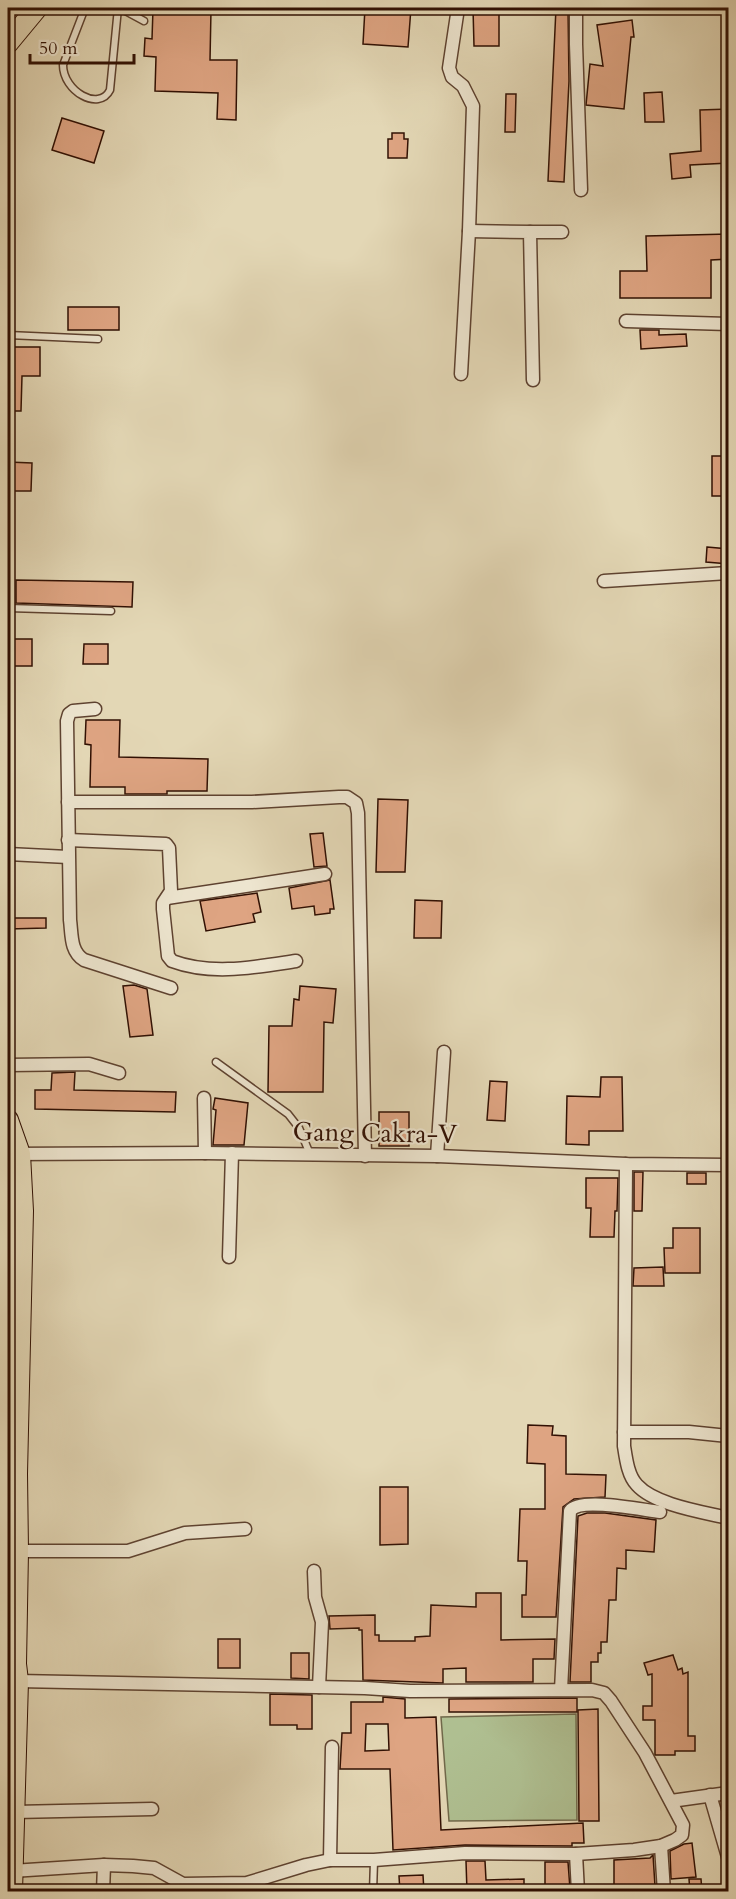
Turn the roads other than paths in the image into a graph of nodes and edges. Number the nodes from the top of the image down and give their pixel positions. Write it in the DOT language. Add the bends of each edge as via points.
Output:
graph roads {
  1 [pos="37,8"];
  2 [pos="86,8"];
  3 [pos="119,8"];
  4 [pos="458,8"];
  5 [pos="576,8"];
  6 [pos="144,21"];
  7 [pos="8,43"];
  8 [pos="581,190"];
  9 [pos="469,231"];
  10 [pos="531,232"];
  11 [pos="562,232"];
  12 [pos="626,321"];
  13 [pos="729,324"];
  14 [pos="8,335"];
  15 [pos="98,339"];
  16 [pos="461,374"];
  17 [pos="533,380"];
  18 [pos="729,573"];
  19 [pos="604,581"];
  20 [pos="8,608"];
  21 [pos="111,611"];
  22 [pos="95,710"];
  23 [pos="68,802"];
  24 [pos="68,840"];
  25 [pos="8,854"];
  26 [pos="68,856"];
  27 [pos="325,874"];
  28 [pos="167,898"];
  29 [pos="296,961"];
  30 [pos="171,988"];
  31 [pos="444,1052"];
  32 [pos="216,1062"];
  33 [pos="8,1065"];
  34 [pos="119,1073"];
  35 [pos="204,1098"];
  36 [pos="8,1120"];
  37 [pos="205,1153"];
  38 [pos="232,1153"];
  39 [pos="14,1154"];
  40 [pos="310,1155"];
  41 [pos="365,1156"];
  42 [pos="437,1156"];
  43 [pos="626,1164"];
  44 [pos="729,1165"];
  45 [pos="229,1257"];
  46 [pos="624,1432"];
  47 [pos="729,1436"];
  48 [pos="660,1512"];
  49 [pos="729,1518"];
  50 [pos="245,1529"];
  51 [pos="18,1551"];
  52 [pos="315,1571"];
  53 [pos="14,1670"];
  54 [pos="319,1687"];
  55 [pos="561,1690"];
  56 [pos="332,1747"];
  57 [pos="11,1785"];
  58 [pos="729,1793"];
  59 [pos="710,1796"];
  60 [pos="671,1801"];
  61 [pos="152,1809"];
  62 [pos="15,1812"];
  63 [pos="661,1846"];
  64 [pos="576,1854"];
  65 [pos="729,1857"];
  66 [pos="330,1860"];
  67 [pos="374,1860"];
  68 [pos="104,1865"];
  69 [pos="12,1871"];
  70 [pos="247,1887"];
  71 [pos="182,1888"];
  72 [pos="12,1892"];
  73 [pos="103,1892"];
  74 [pos="373,1892"];
  75 [pos="578,1892"];
  76 [pos="664,1892"];
  1 -- 7 [label="main road"];
  2 -- 3 [label="lane" via="63,74 72,90 82,96 102,98 110,90"];
  3 -- 6 [label="lane"];
  4 -- 9 [label="street" via="449,68 473,106"];
  5 -- 8 [label="street"];
  9 -- 10 [label="street"];
  9 -- 16 [label="street"];
  10 -- 11 [label="street"];
  10 -- 17 [label="street"];
  12 -- 13 [label="street"];
  14 -- 15 [label="lane"];
  18 -- 19 [label="street"];
  20 -- 21 [label="lane"];
  22 -- 23 [label="street" via="69,714"];
  23 -- 24 [label="street"];
  23 -- 41 [label="street" via="252,802 347,797 356,803"];
  24 -- 26 [label="street"];
  24 -- 28 [label="street" via="166,844 171,891"];
  25 -- 26 [label="street"];
  26 -- 30 [label="street" via="70,920 77,956"];
  27 -- 28 [label="street"];
  28 -- 29 [label="street" via="163,909 172,962 222,970"];
  31 -- 42 [label="street"];
  32 -- 40 [label="lane" via="288,1114 299,1128"];
  33 -- 34 [label="street" via="89,1064"];
  35 -- 37 [label="street"];
  36 -- 39 [label="main road"];
  37 -- 38 [label="street, Gang Cakra-V"];
  37 -- 39 [label="street, Gang Cakra-V"];
  38 -- 40 [label="street, Gang Cakra-V"];
  38 -- 45 [label="street"];
  39 -- 51 [label="main road" via="23,1211"];
  40 -- 41 [label="street, Gang Cakra-V"];
  41 -- 42 [label="street, Gang Cakra-V"];
  42 -- 43 [label="street, Gang Cakra-V"];
  43 -- 44 [label="street, Gang Cakra-V"];
  43 -- 46 [label="street"];
  46 -- 47 [label="street"];
  46 -- 49 [label="street" via="628,1466 637,1485 654,1497"];
  48 -- 55 [label="street" via="588,1504 574,1506 570,1511"];
  50 -- 51 [label="street" via="185,1533 128,1551"];
  51 -- 53 [label="main road"];
  52 -- 54 [label="street" via="315,1597 322,1622"];
  53 -- 54 [label="street"];
  53 -- 57 [label="main road"];
  54 -- 55 [label="street"];
  55 -- 60 [label="street" via="604,1693 645,1753"];
  56 -- 66 [label="street"];
  57 -- 62 [label="main road"];
  58 -- 59 [label="street"];
  59 -- 60 [label="street"];
  59 -- 65 [label="street"];
  60 -- 63 [label="street" via="683,1825 682,1835"];
  61 -- 62 [label="street"];
  62 -- 69 [label="main road"];
  63 -- 64 [label="street"];
  63 -- 76 [label="street"];
  64 -- 67 [label="street" via="465,1853"];
  64 -- 75 [label="street"];
  66 -- 67 [label="street"];
  66 -- 70 [label="street"];
  67 -- 74 [label="lane"];
  68 -- 69 [label="street"];
  68 -- 71 [label="street" via="154,1868"];
  68 -- 73 [label="street"];
  69 -- 72 [label="main road"];
  70 -- 71 [label="street"];
}
